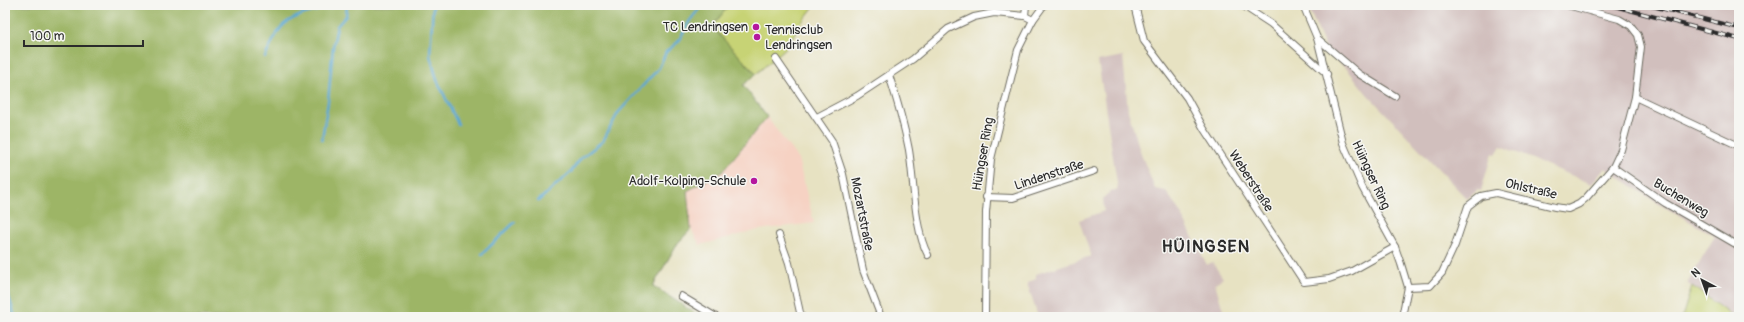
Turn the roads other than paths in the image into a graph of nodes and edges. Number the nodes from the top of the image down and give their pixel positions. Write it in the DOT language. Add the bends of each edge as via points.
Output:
graph roads {
  1 [pos="1026,5"];
  2 [pos="1044,5"];
  3 [pos="1135,5"];
  4 [pos="1242,5"];
  5 [pos="1303,5"];
  6 [pos="1567,5"];
  7 [pos="1026,16"];
  8 [pos="1033,20"];
  9 [pos="1317,38"];
  10 [pos="776,59"];
  11 [pos="1327,74"];
  12 [pos="889,75"];
  13 [pos="1395,96"];
  14 [pos="1635,97"];
  15 [pos="817,117"];
  16 [pos="1739,146"];
  17 [pos="1613,167"];
  18 [pos="1094,171"];
  19 [pos="986,197"];
  20 [pos="779,235"];
  21 [pos="1739,246"];
  22 [pos="1394,247"];
  23 [pos="928,255"];
  24 [pos="1408,287"];
  25 [pos="682,296"];
  26 [pos="716,317"];
  27 [pos="801,317"];
  28 [pos="881,317"];
  29 [pos="984,317"];
  30 [pos="1402,317"];
  1 -- 7 [label="street"];
  2 -- 8 [label="street, Hüingser Ring"];
  3 -- 22 [label="street, Weberstraße" via="1144,41 1187,98 1204,129 1304,282 1329,279 1352,271"];
  4 -- 11 [label="street" via="1271,24"];
  5 -- 9 [label="street, Hüingser Ring"];
  6 -- 14 [label="street, Ohlstraße" via="1619,19 1631,26 1638,35 1641,47"];
  7 -- 8 [label="street"];
  7 -- 12 [label="street" via="994,13 974,17 948,29 931,45"];
  8 -- 19 [label="street, Hüingser Ring" via="1018,50 1008,84 991,159"];
  9 -- 11 [label="street, Hüingser Ring"];
  9 -- 13 [label="street, Hüingser Ring" via="1359,74"];
  10 -- 15 [label="street, Mozartstraße"];
  11 -- 22 [label="street, Hüingser Ring" via="1343,143 1362,187"];
  12 -- 15 [label="street" via="857,96"];
  12 -- 23 [label="street" via="902,115 909,149 920,240"];
  14 -- 16 [label="street"];
  14 -- 17 [label="street, Ohlstraße" via="1621,150"];
  15 -- 28 [label="street, Mozartstraße" via="832,141 843,174 861,264"];
  17 -- 21 [label="street, Buchenweg" via="1665,202"];
  17 -- 24 [label="street, Ohlstraße" via="1586,198 1568,208 1496,193 1481,196 1468,206 1442,273 1430,286"];
  18 -- 19 [label="street, Lindenstraße" via="1013,198"];
  19 -- 29 [label="street, Hüingser Ring"];
  20 -- 27 [label="street" via="789,263"];
  22 -- 24 [label="street, Hüingser Ring"];
  24 -- 30 [label="street"];
  25 -- 26 [label="street"];
}
